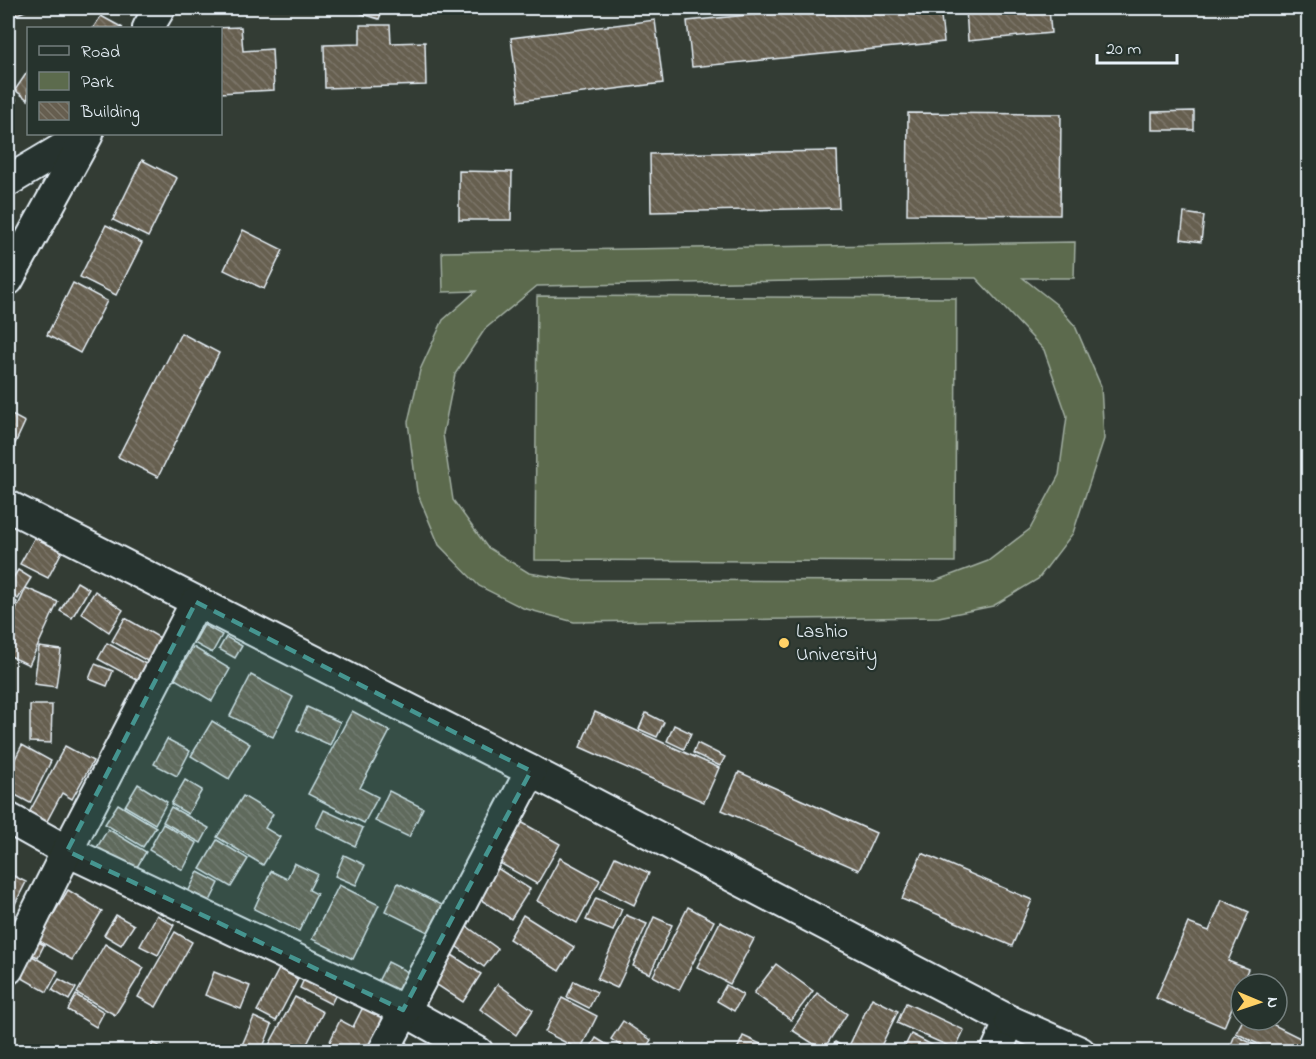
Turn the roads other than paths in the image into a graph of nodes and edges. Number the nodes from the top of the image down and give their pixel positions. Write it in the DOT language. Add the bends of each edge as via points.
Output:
graph roads {
  1 [pos="160,8"];
  2 [pos="149,27"];
  3 [pos="85,135"];
  4 [pos="86,135"];
  5 [pos="8,182"];
  6 [pos="8,280"];
  7 [pos="8,506"];
  8 [pos="196,602"];
  9 [pos="531,771"];
  10 [pos="8,818"];
  11 [pos="67,851"];
  12 [pos="8,969"];
  13 [pos="404,1010"];
  14 [pos="1010,1022"];
  15 [pos="383,1052"];
  16 [pos="478,1052"];
  17 [pos="996,1052"];
  18 [pos="1080,1052"];
  1 -- 2 [label="street"];
  3 -- 5 [label="street"];
  4 -- 6 [label="street"];
  7 -- 8 [label="street"];
  8 -- 9 [label="street"];
  8 -- 11 [label="street"];
  9 -- 13 [label="street"];
  9 -- 14 [label="street"];
  10 -- 11 [label="street"];
  11 -- 12 [label="street"];
  11 -- 13 [label="street"];
  13 -- 15 [label="street"];
  13 -- 16 [label="street"];
  14 -- 17 [label="street"];
  14 -- 18 [label="street"];
}
